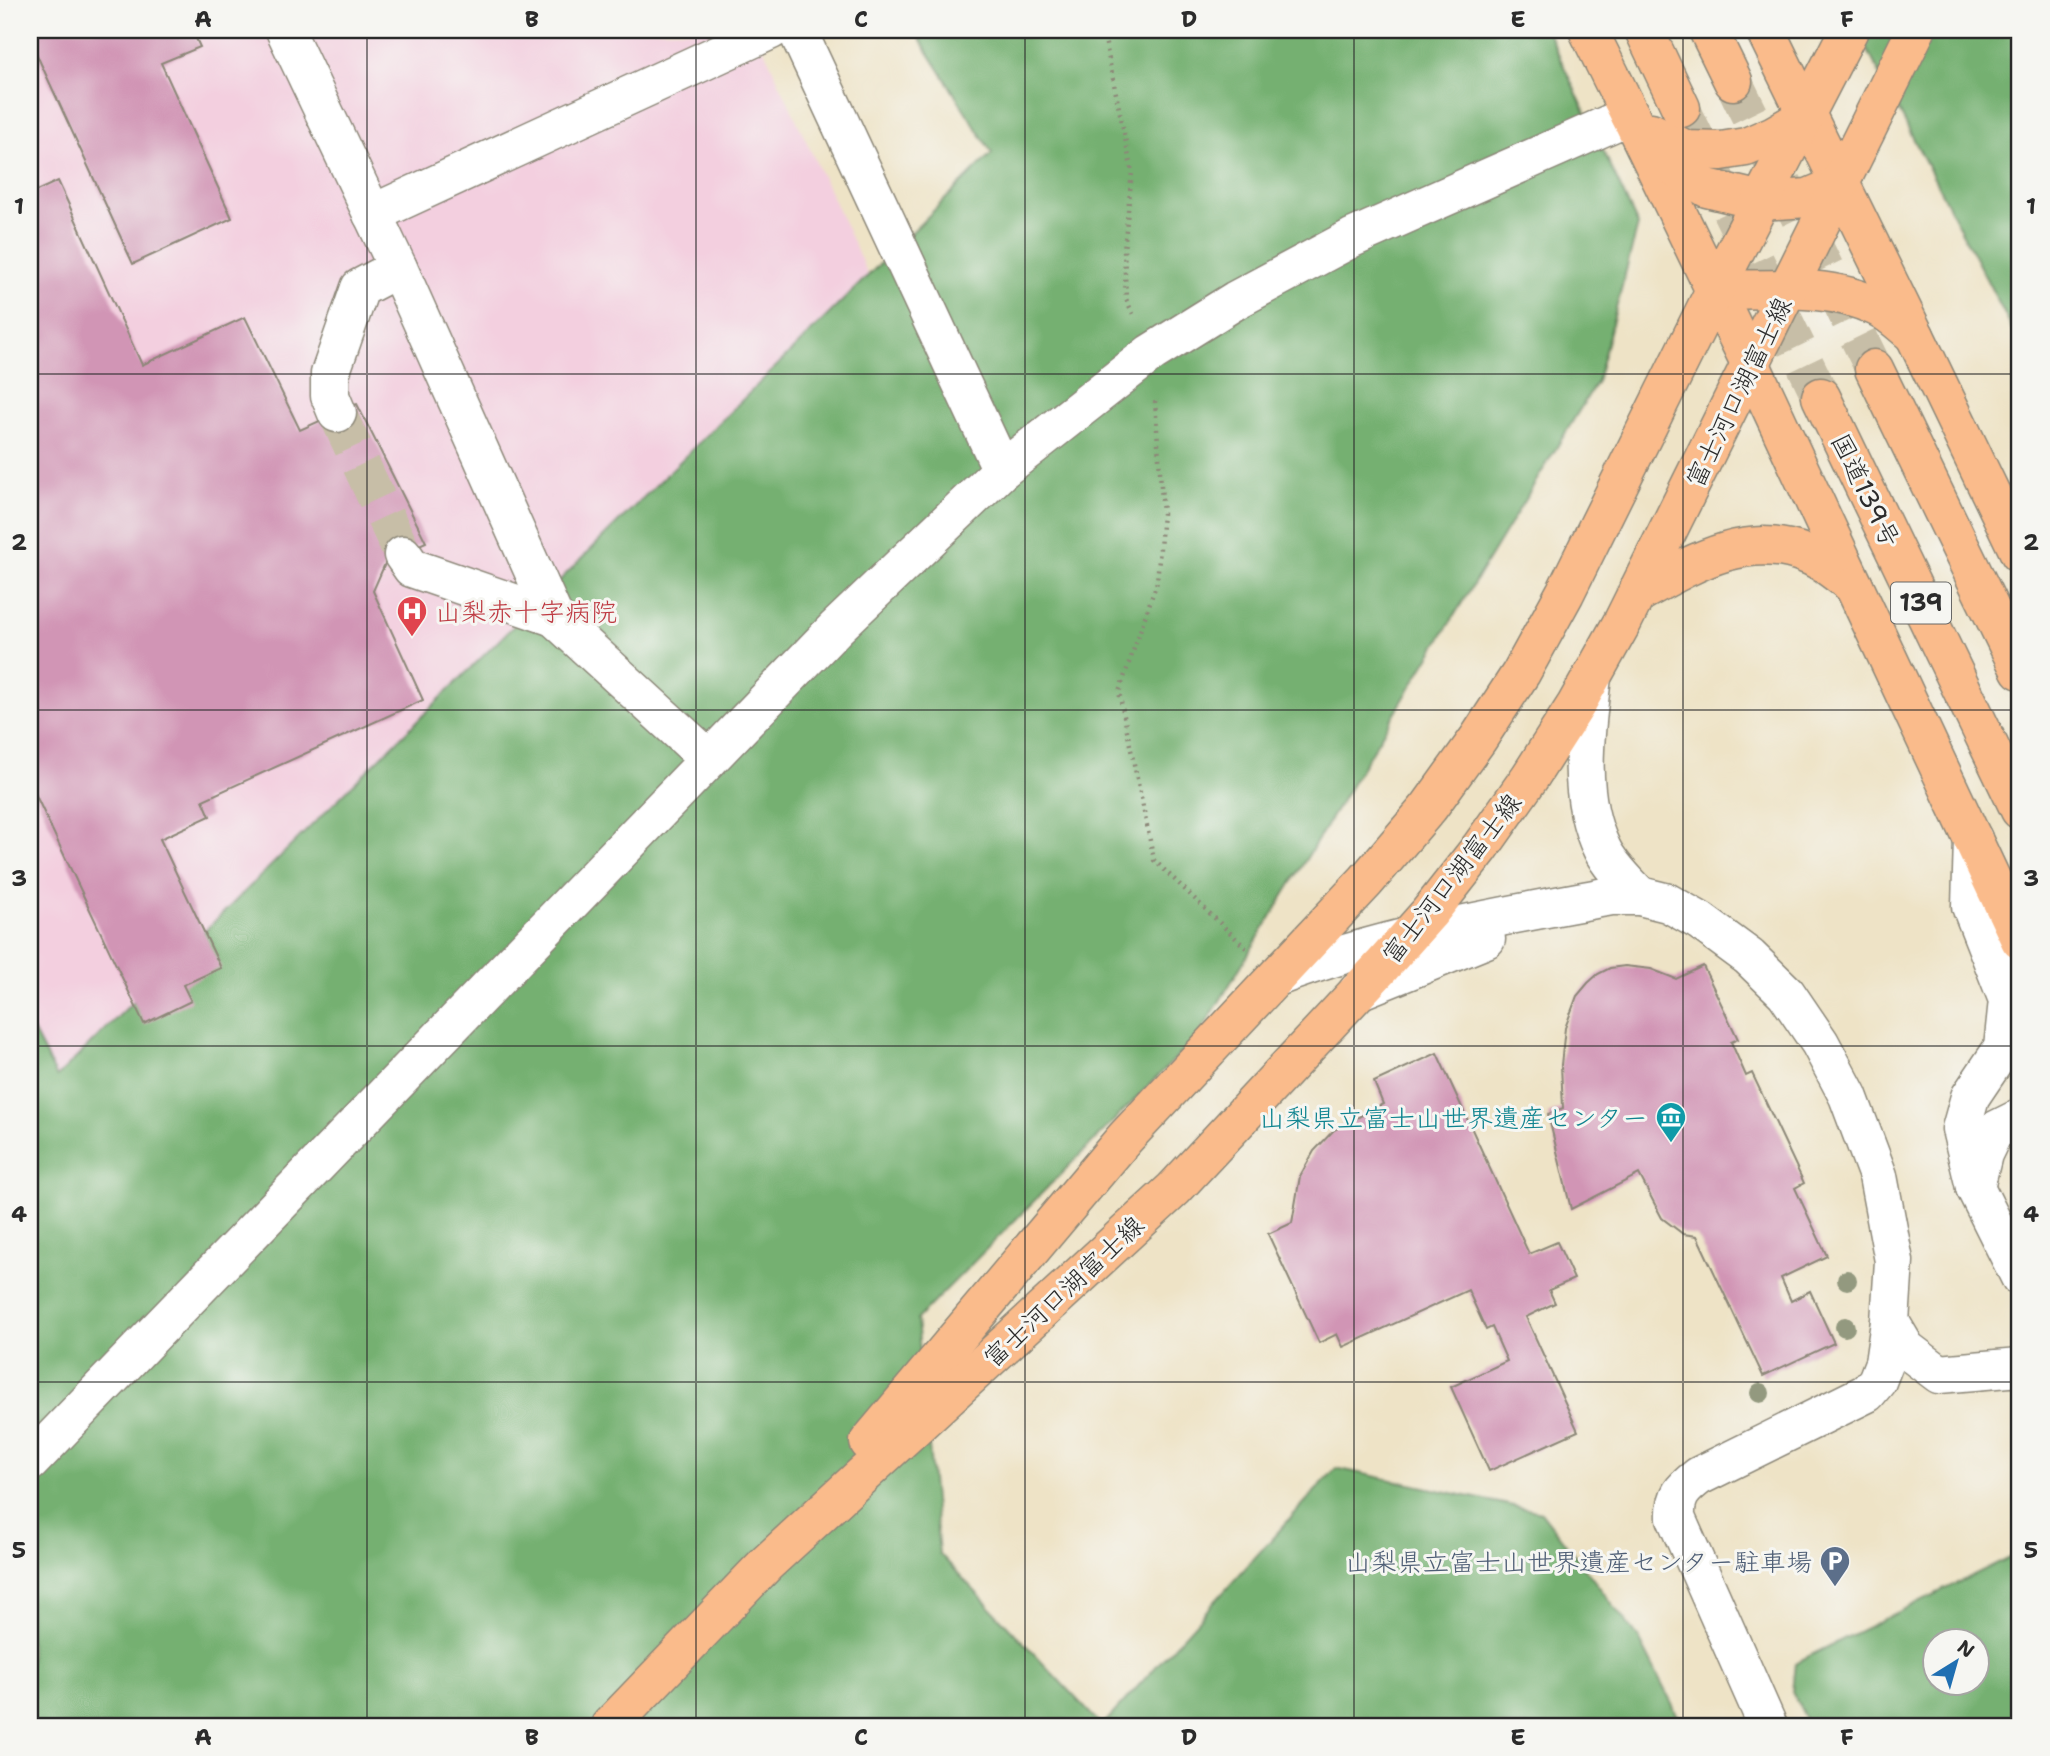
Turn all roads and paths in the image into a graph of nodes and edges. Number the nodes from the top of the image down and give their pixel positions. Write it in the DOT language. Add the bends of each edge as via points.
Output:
graph roads {
  1 [pos="285,30"];
  2 [pos="771,30"];
  3 [pos="797,30"];
  4 [pos="1103,30"];
  5 [pos="1588,30"];
  6 [pos="1644,30"];
  7 [pos="1708,30"];
  8 [pos="1765,30"];
  9 [pos="1849,30"];
  10 [pos="1916,30"];
  11 [pos="1733,81"];
  12 [pos="1681,108"];
  13 [pos="1630,115"];
  14 [pos="1805,117"];
  15 [pos="1841,184"];
  16 [pos="1761,201"];
  17 [pos="372,214"];
  18 [pos="398,268"];
  19 [pos="1715,290"];
  20 [pos="1788,290"];
  21 [pos="1915,336"];
  22 [pos="1151,353"];
  23 [pos="1751,365"];
  24 [pos="1874,369"];
  25 [pos="1821,397"];
  26 [pos="337,413"];
  27 [pos="1002,470"];
  28 [pos="2020,554"];
  29 [pos="403,555"];
  30 [pos="1854,586"];
  31 [pos="1637,594"];
  32 [pos="554,617"];
  33 [pos="2020,670"];
  34 [pos="1592,677"];
  35 [pos="709,759"];
  36 [pos="2020,810"];
  37 [pos="1973,839"];
  38 [pos="1640,896"];
  39 [pos="1580,902"];
  40 [pos="1408,936"];
  41 [pos="2020,940"];
  42 [pos="1277,977"];
  43 [pos="1358,990"];
  44 [pos="2020,1118"];
  45 [pos="1975,1187"];
  46 [pos="2019,1276"];
  47 [pos="1890,1322"];
  48 [pos="2014,1360"];
  49 [pos="1939,1374"];
  50 [pos="1867,1393"];
  51 [pos="35,1446"];
  52 [pos="766,1564"];
  53 [pos="610,1726"];
  54 [pos="1768,1726"];
  1 -- 17 [label="street"];
  2 -- 17 [label="street"];
  3 -- 27 [label="street"];
  4 -- 22 [label="path" via="1132,172 1124,249 1126,299"];
  5 -- 13 [label="main road"];
  6 -- 12 [label="main road"];
  7 -- 11 [label="main road"];
  8 -- 14 [label="main road"];
  9 -- 14 [label="main road, 富士河口湖富士線"];
  10 -- 15 [label="main road, 富士河口湖富士線"];
  13 -- 14 [label="main road" via="1686,150 1721,151 1765,139"];
  13 -- 16 [label="main road" via="1675,168 1707,188"];
  13 -- 19 [label="main road"];
  13 -- 22 [label="street" via="1352,238 1236,300"];
  14 -- 15 [label="main road"];
  14 -- 16 [label="main road, 富士河口湖富士線"];
  15 -- 16 [label="main road" via="1808,198"];
  15 -- 20 [label="main road, 富士河口湖富士線"];
  15 -- 21 [label="main road"];
  16 -- 19 [label="main road, 富士河口湖富士線"];
  17 -- 18 [label="street"];
  18 -- 26 [label="street" via="360,288 330,373 330,396"];
  18 -- 32 [label="street"];
  19 -- 20 [label="main road"];
  19 -- 23 [label="main road"];
  19 -- 42 [label="main road, 富士河口湖富士線" via="1566,593 1521,673 1429,807"];
  20 -- 21 [label="main road" via="1852,297 1878,307"];
  20 -- 23 [label="main road, 富士河口湖富士線"];
  21 -- 28 [label="main road"];
  22 -- 27 [label="street"];
  22 -- 42 [label="path" via="1163,514 1157,582 1119,692 1154,860"];
  23 -- 30 [label="main road"];
  23 -- 31 [label="main road, 富士河口湖富士線"];
  24 -- 33 [label="main road, 139"];
  25 -- 36 [label="main road, 国道139号 / 139"];
  27 -- 35 [label="street" via="836,628"];
  29 -- 32 [label="street" via="412,568"];
  30 -- 31 [label="main road" via="1810,555 1778,545 1737,548 1699,560"];
  30 -- 37 [label="main road"];
  31 -- 34 [label="main road, 富士河口湖富士線"];
  32 -- 35 [label="street"];
  34 -- 38 [label="street" via="1585,735 1587,800 1602,850"];
  34 -- 40 [label="main road, 富士河口湖富士線" via="1488,838"];
  35 -- 51 [label="street"];
  37 -- 41 [label="main road"];
  37 -- 45 [label="street" via="1971,906 2008,1000 2003,1048 1970,1097 1961,1129"];
  38 -- 39 [label="street"];
  38 -- 47 [label="street" via="1700,921 1749,957 1786,993 1820,1043 1848,1096 1878,1176 1894,1261"];
  39 -- 40 [label="street"];
  39 -- 43 [label="street"];
  40 -- 42 [label="street"];
  40 -- 43 [label="main road, 富士河口湖富士線"];
  42 -- 52 [label="main road, 富士河口湖富士線" via="1125,1138"];
  43 -- 52 [label="main road, 富士河口湖富士線" via="1174,1189"];
  44 -- 45 [label="street" via="1994,1131"];
  45 -- 46 [label="street"];
  47 -- 49 [label="street" via="1906,1349"];
  47 -- 50 [label="street" via="1884,1363"];
  48 -- 49 [label="street"];
  49 -- 50 [label="street"];
  50 -- 54 [label="street" via="1699,1476 1681,1489 1675,1503 1676,1518"];
  52 -- 53 [label="main road, 富士河口湖富士線"];
}
